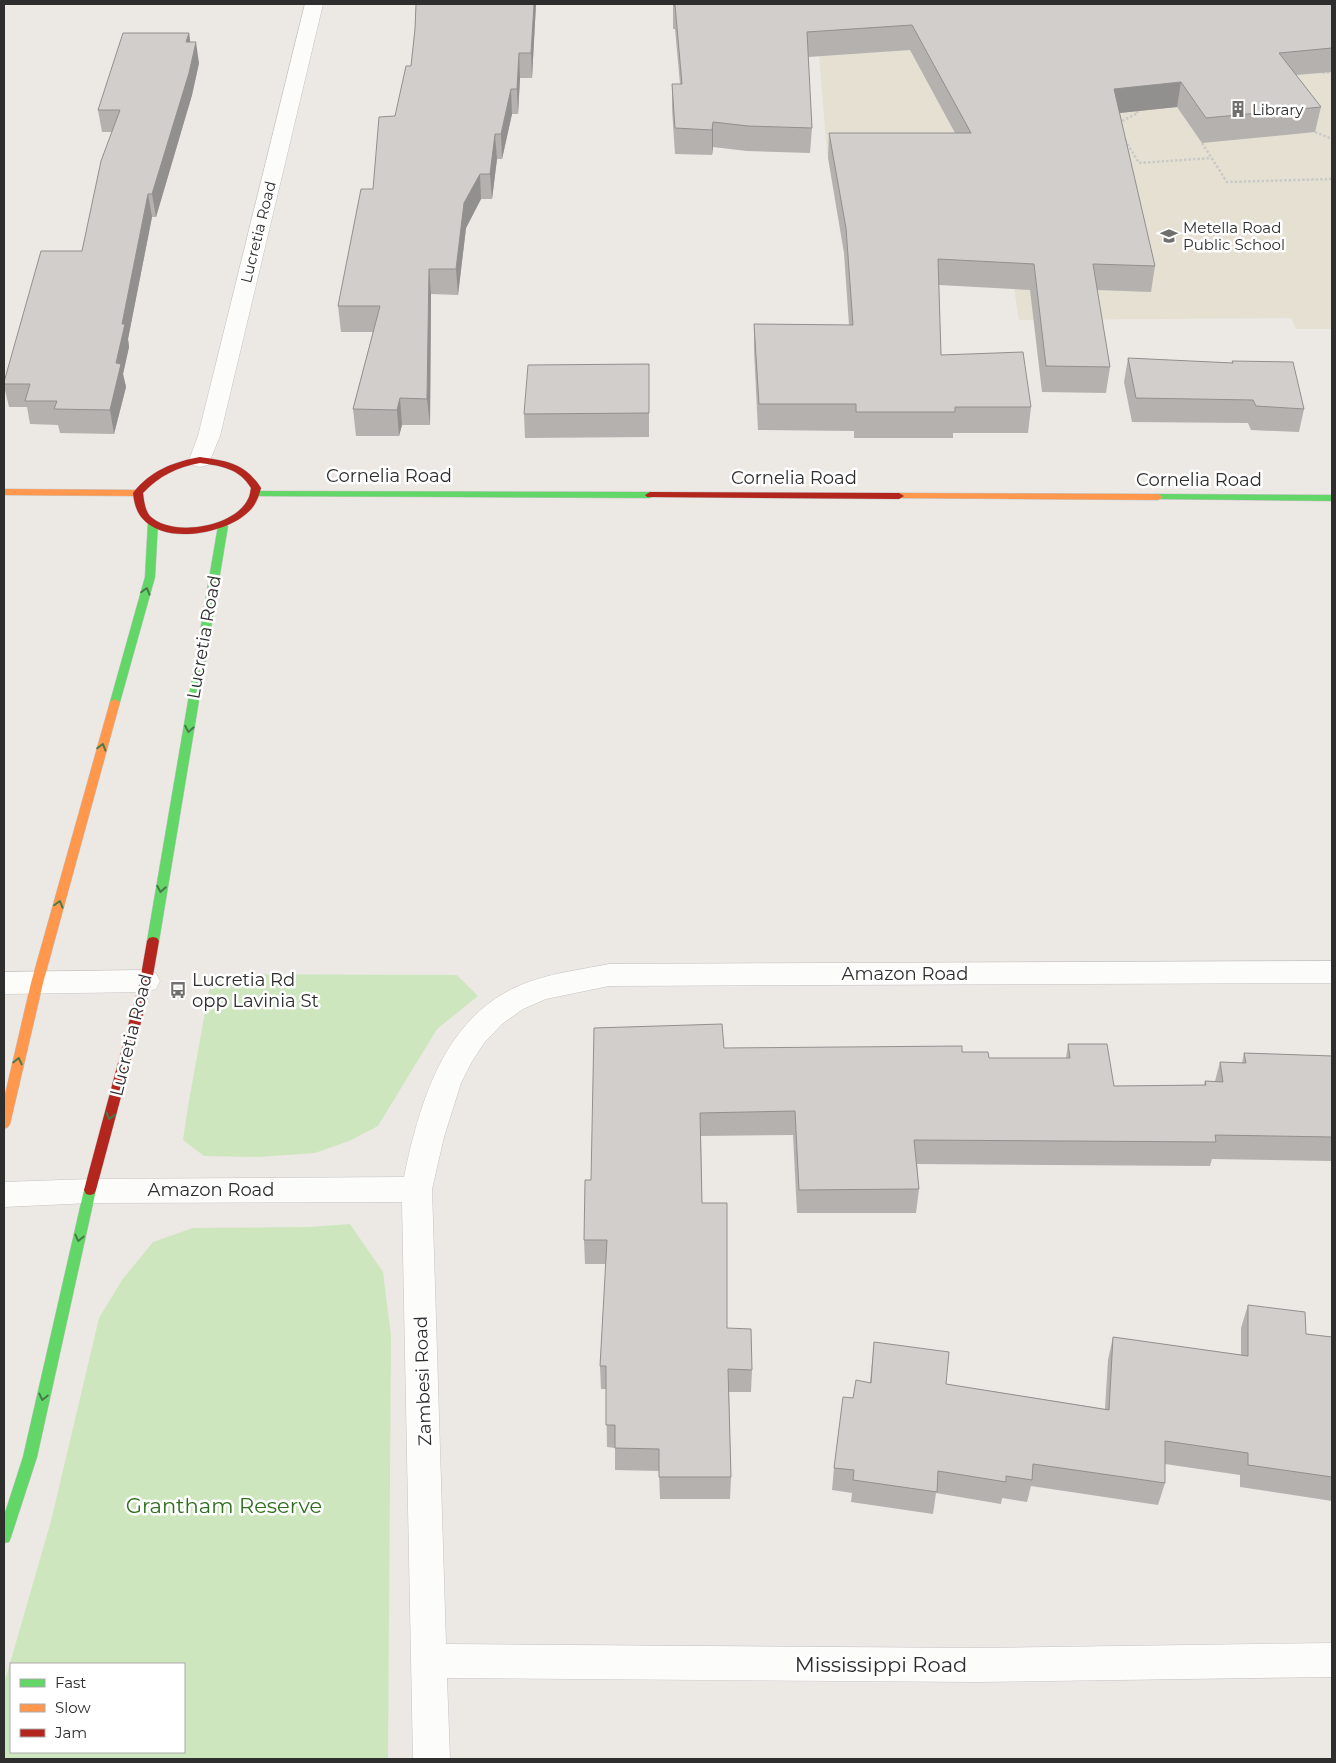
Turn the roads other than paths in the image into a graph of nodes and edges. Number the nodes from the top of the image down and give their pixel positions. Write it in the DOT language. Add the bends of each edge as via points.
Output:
graph roads {
  1 [pos="314,4"];
  2 [pos="200,460"];
  3 [pos="4,492"];
  4 [pos="138,493"];
  5 [pos="256,494"];
  6 [pos="1332,498"];
  7 [pos="153,522"];
  8 [pos="223,526"];
  9 [pos="1332,972"];
  10 [pos="146,981"];
  11 [pos="4,983"];
  12 [pos="37,983"];
  13 [pos="487,1019"];
  14 [pos="4,1124"];
  15 [pos="417,1189"];
  16 [pos="90,1191"];
  17 [pos="4,1195"];
  18 [pos="4,1537"];
  19 [pos="1332,1660"];
  20 [pos="430,1661"];
  21 [pos="431,1759"];
  1 -- 2 [label="street, Lucretia Road" via="209,436"];
  2 -- 4 [label="street" via="161,470"];
  2 -- 5 [label="street" via="237,466 249,475 256,486"];
  3 -- 4 [label="street"];
  4 -- 7 [label="street" via="139,508"];
  5 -- 6 [label="street, Cornelia Road"];
  5 -- 8 [label="street" via="251,506"];
  7 -- 8 [label="street" via="181,531"];
  12 -- 7 [label="street, one-way" via="150,577"];
  8 -- 10 [label="street, Lucretia Road, one-way"];
  9 -- 13 [label="street, Amazon Road" via="609,975 578,980 514,1001"];
  10 -- 12 [label="street"];
  10 -- 16 [label="street, Lucretia Road, one-way"];
  11 -- 12 [label="street"];
  14 -- 12 [label="street, one-way"];
  13 -- 15 [label="street, Zambesi Road" via="457,1059 440,1098 426,1143"];
  15 -- 16 [label="street, Amazon Road"];
  15 -- 20 [label="street, Zambesi Road"];
  16 -- 17 [label="street, Amazon Road"];
  16 -- 18 [label="street, Lucretia Road, one-way" via="30,1456"];
  19 -- 20 [label="street, Mississippi Road" via="977,1665"];
  20 -- 21 [label="street, Zambesi Road"];
}
